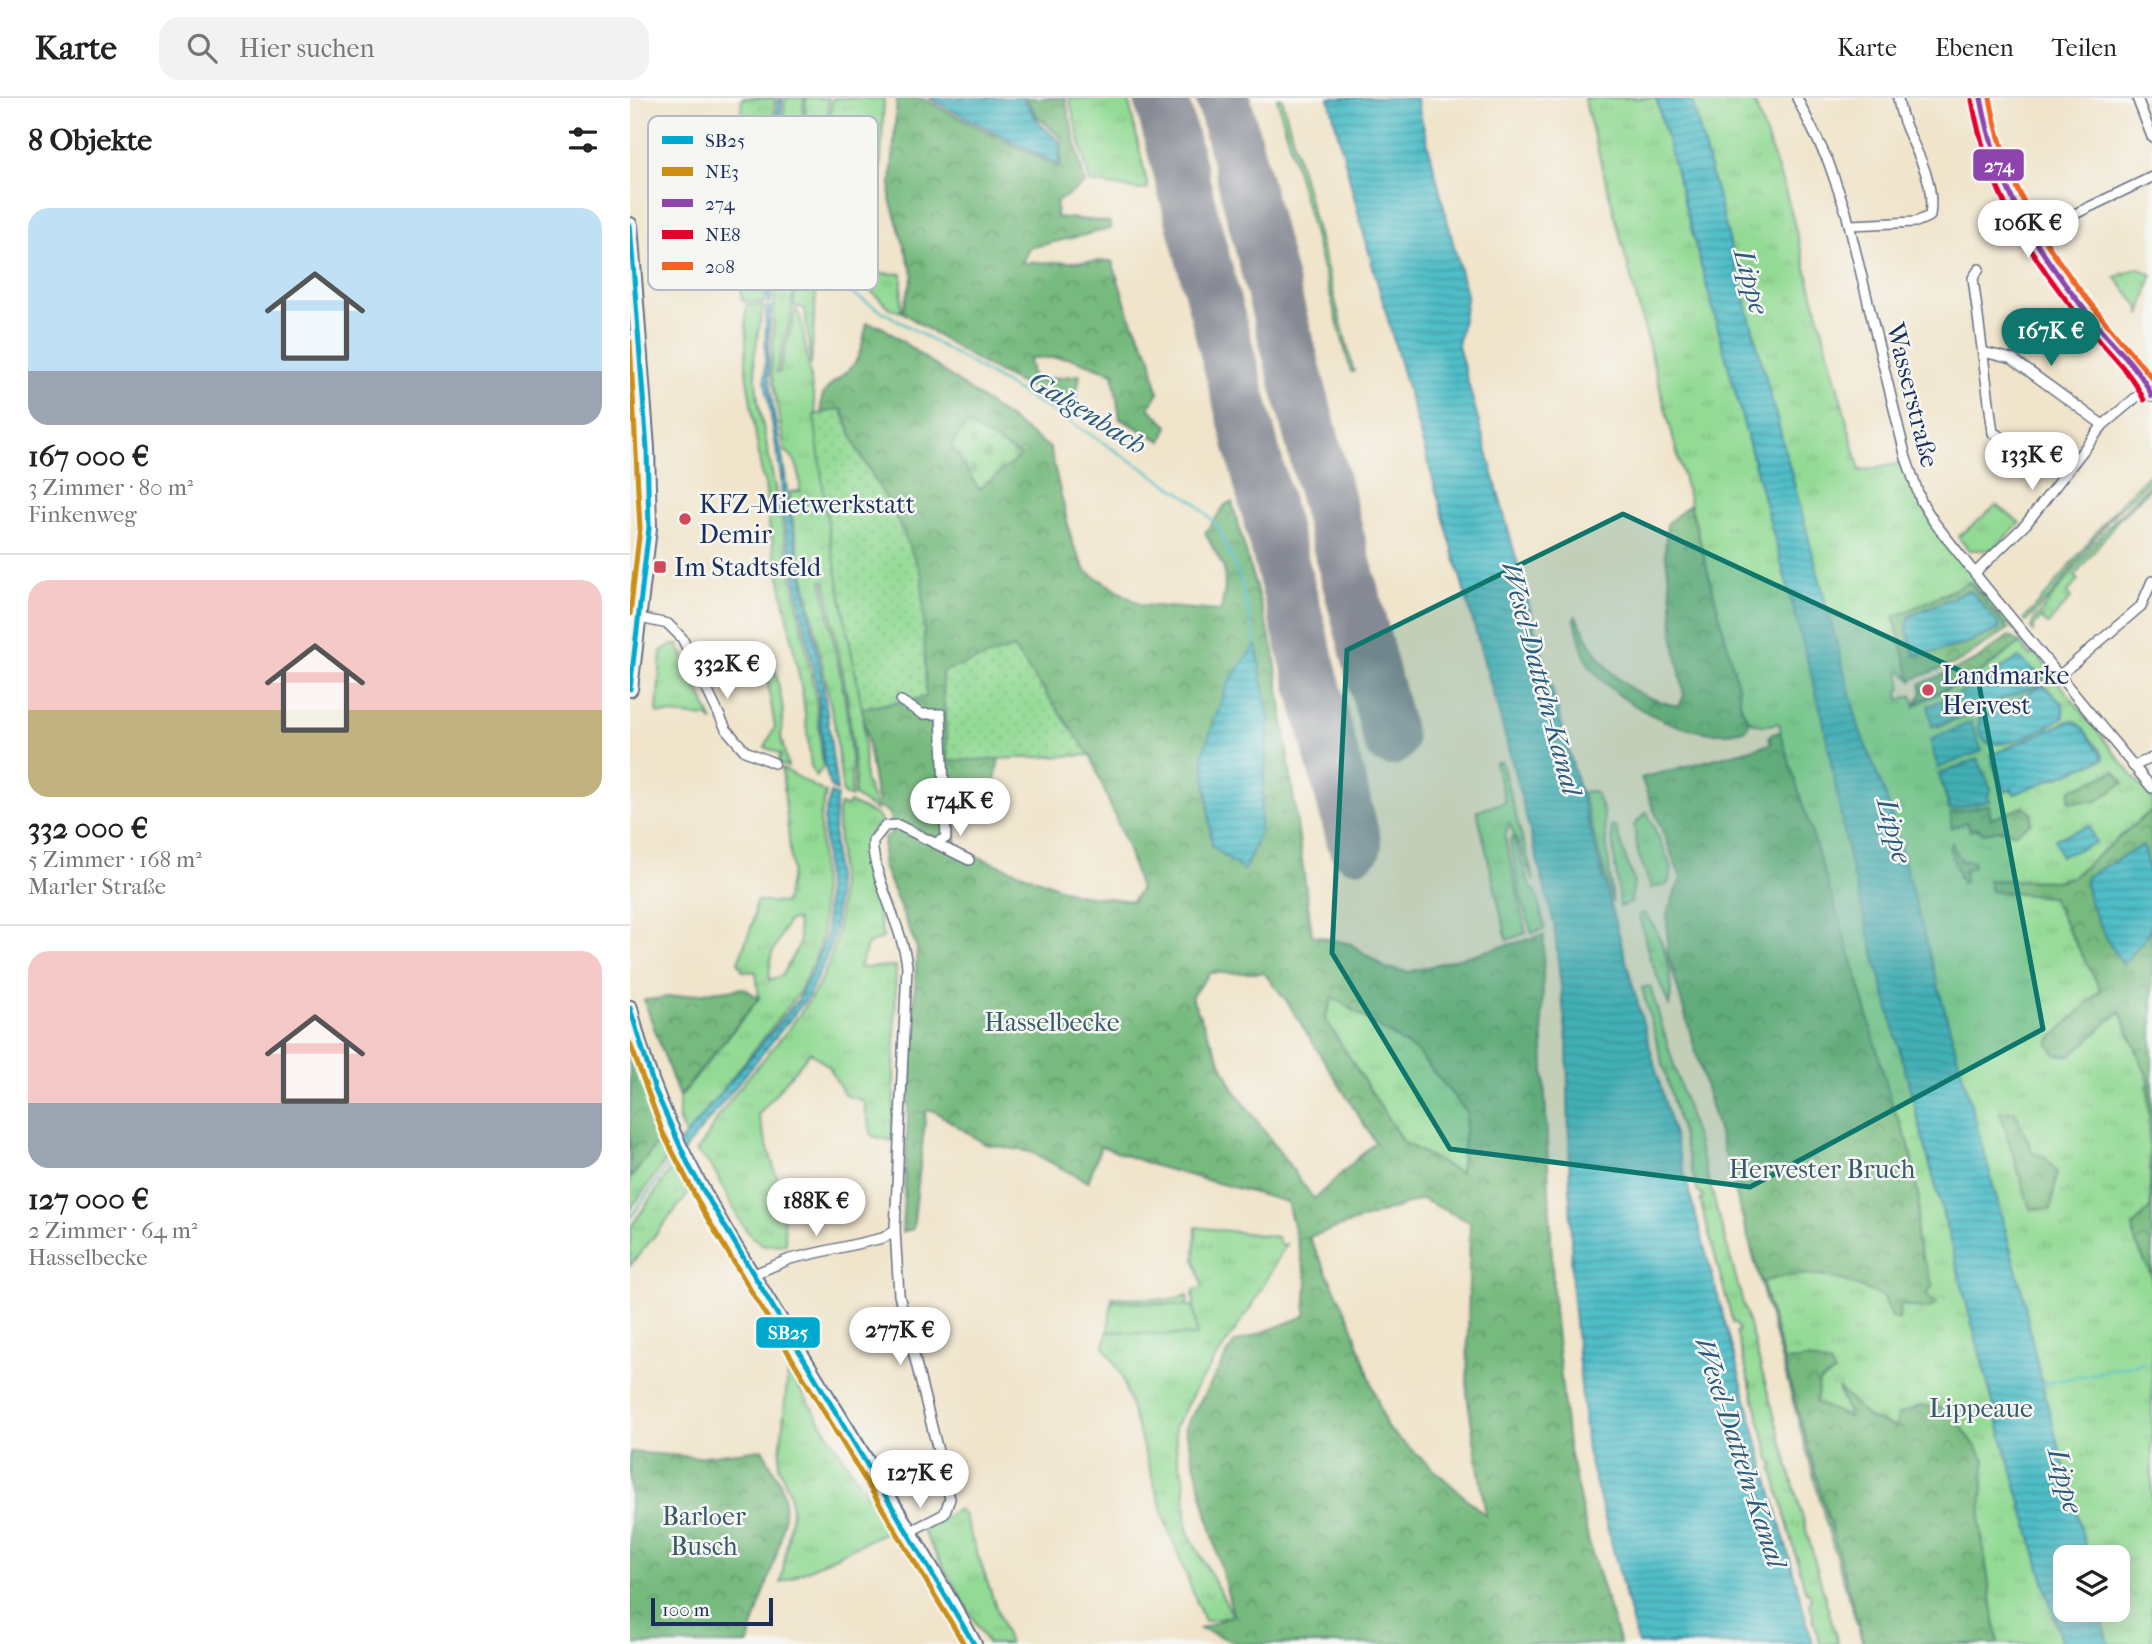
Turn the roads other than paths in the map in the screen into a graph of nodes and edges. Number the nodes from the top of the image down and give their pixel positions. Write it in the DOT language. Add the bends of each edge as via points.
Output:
graph roads {
  1 [pos="1797,98"];
  2 [pos="1898,98"];
  3 [pos="1981,98"];
  4 [pos="2137,98"];
  5 [pos="2152,137"];
  6 [pos="2152,177"];
  7 [pos="630,225"];
  8 [pos="1850,225"];
  9 [pos="2029,236"];
  10 [pos="1979,269"];
  11 [pos="1983,352"];
  12 [pos="2151,389"];
  13 [pos="2103,425"];
  14 [pos="1998,435"];
  15 [pos="1975,573"];
  16 [pos="2151,585"];
  17 [pos="635,617"];
  18 [pos="2059,676"];
  19 [pos="630,689"];
  20 [pos="901,701"];
  21 [pos="2152,758"];
  22 [pos="774,763"];
  23 [pos="2133,765"];
  24 [pos="2152,788"];
  25 [pos="937,842"];
  26 [pos="969,860"];
  27 [pos="630,1008"];
  28 [pos="895,1230"];
  29 [pos="752,1275"];
  30 [pos="909,1532"];
  31 [pos="974,1644"];
  1 -- 8 [label="street, Wasserstraße" via="1828,161"];
  2 -- 8 [label="street" via="1901,116 1924,164 1930,216 1916,222"];
  3 -- 9 [label="street" via="1995,162"];
  4 -- 5 [label="street"];
  6 -- 9 [label="street"];
  7 -- 17 [label="main road" via="649,528"];
  8 -- 15 [label="street, Wasserstraße" via="1912,480 1934,522"];
  9 -- 12 [label="street"];
  10 -- 11 [label="street" via="1973,278"];
  11 -- 13 [label="street" via="2012,359"];
  11 -- 14 [label="street" via="1993,433"];
  12 -- 13 [label="street"];
  13 -- 15 [label="street" via="2026,524"];
  15 -- 18 [label="street, Wasserstraße"];
  16 -- 18 [label="street" via="2141,606"];
  17 -- 19 [label="main road"];
  17 -- 22 [label="street" via="668,624 682,638 726,729 746,751"];
  18 -- 23 [label="street, Wasserstraße"];
  20 -- 25 [label="street" via="922,714 941,715 946,838"];
  21 -- 23 [label="street"];
  23 -- 24 [label="street, Wasserstraße"];
  25 -- 26 [label="street"];
  25 -- 28 [label="street" via="894,824 880,830 873,841 903,937 907,966"];
  27 -- 29 [label="main road" via="668,1123"];
  28 -- 29 [label="street" via="883,1238 790,1259"];
  28 -- 30 [label="street" via="900,1306 950,1499 944,1514"];
  29 -- 30 [label="main road"];
  30 -- 31 [label="main road"];
}
